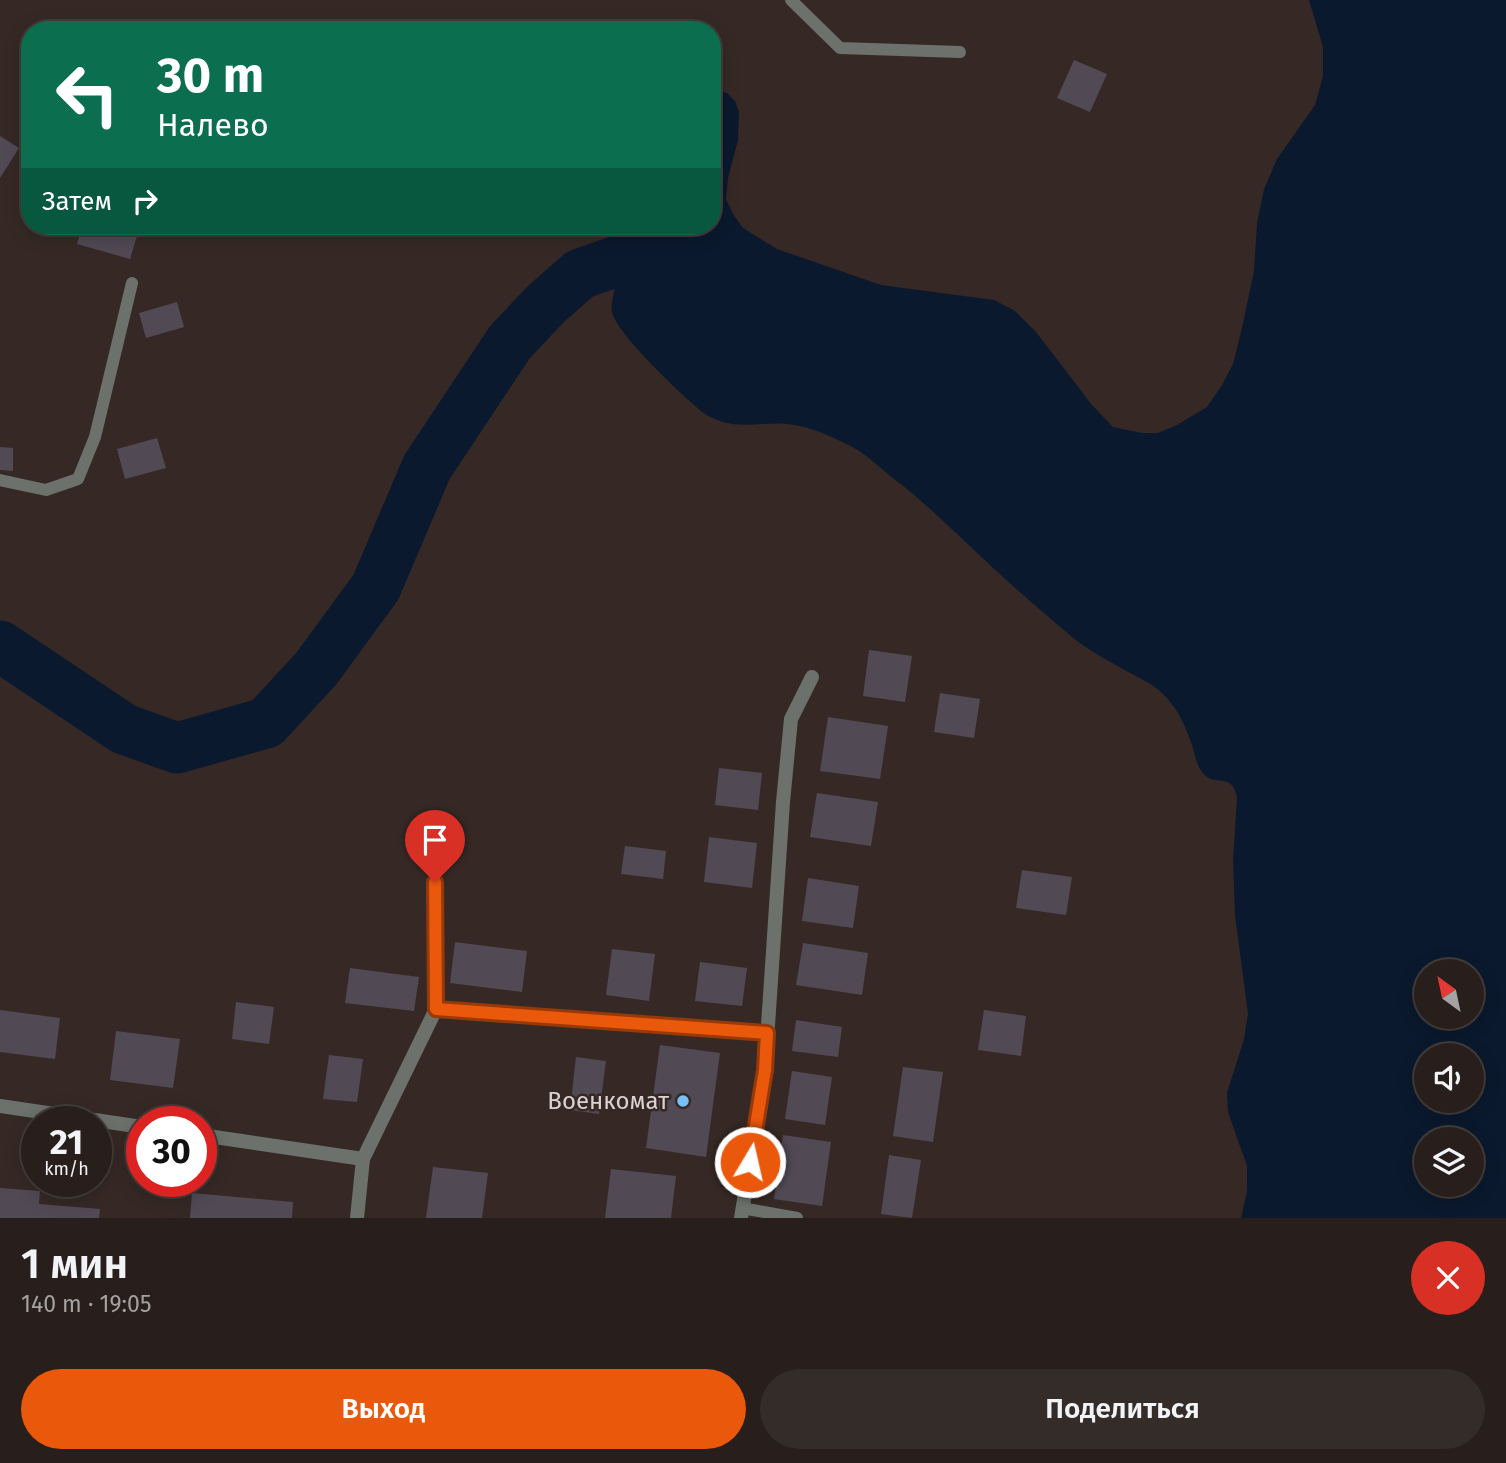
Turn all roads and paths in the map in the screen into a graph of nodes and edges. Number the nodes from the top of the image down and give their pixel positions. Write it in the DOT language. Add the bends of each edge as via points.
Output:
graph roads {
  1 [pos="791,0"];
  2 [pos="960,52"];
  3 [pos="132,283"];
  4 [pos="0,480"];
  5 [pos="812,677"];
  6 [pos="435,882"];
  7 [pos="436,1009"];
  8 [pos="767,1033"];
  9 [pos="0,1106"];
  10 [pos="126,1125"];
  11 [pos="217,1137"];
  12 [pos="363,1159"];
  13 [pos="741,1213"];
  14 [pos="357,1218"];
  15 [pos="797,1218"];
  1 -- 2 [label="lane" via="840,48"];
  3 -- 4 [label="lane" via="95,437 78,479 46,491"];
  5 -- 8 [label="street" via="791,719"];
  6 -- 7 [label="street"];
  7 -- 8 [label="street"];
  7 -- 12 [label="street"];
  8 -- 13 [label="street"];
  9 -- 10 [label="street"];
  11 -- 12 [label="street"];
  12 -- 14 [label="street"];
  13 -- 15 [label="lane"];
}
